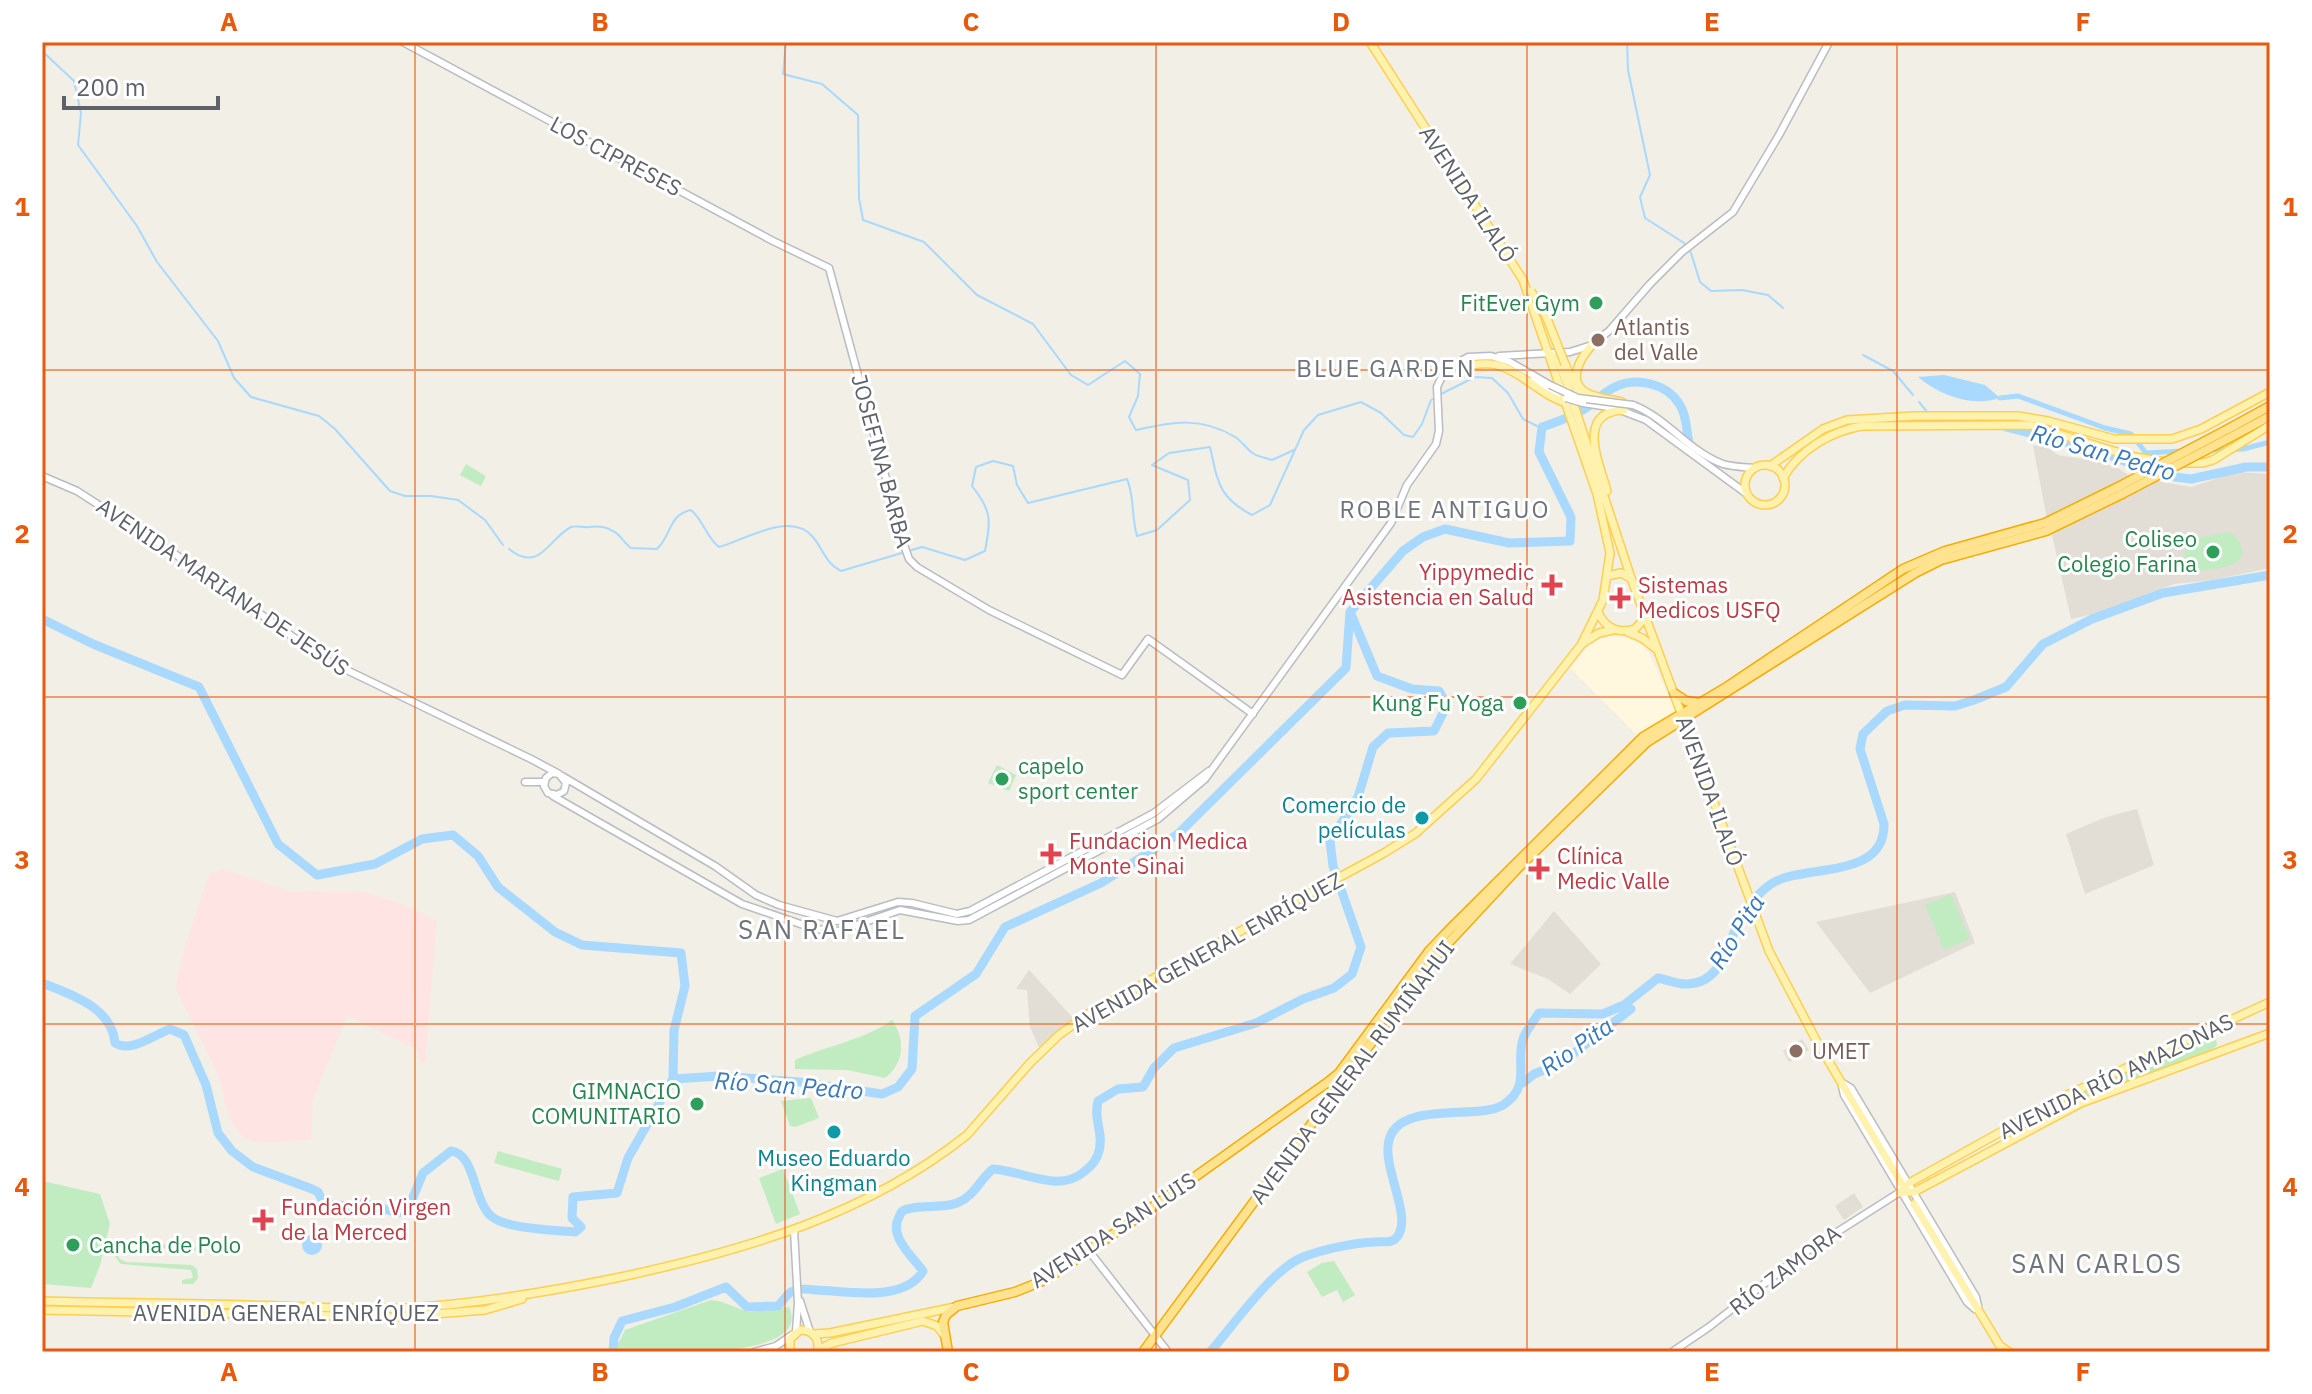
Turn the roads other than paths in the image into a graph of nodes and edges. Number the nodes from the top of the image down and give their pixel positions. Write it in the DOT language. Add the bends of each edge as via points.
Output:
graph roads {
  1 [pos="403,42"];
  2 [pos="1370,42"];
  3 [pos="1829,42"];
  4 [pos="829,268"];
  5 [pos="1523,280"];
  6 [pos="1592,345"];
  7 [pos="1550,354"];
  8 [pos="1496,356"];
  9 [pos="1509,364"];
  10 [pos="1458,366"];
  11 [pos="1438,383"];
  12 [pos="2270,392"];
  13 [pos="1590,400"];
  14 [pos="1569,405"];
  15 [pos="1633,405"];
  16 [pos="2270,406"];
  17 [pos="1624,410"];
  18 [pos="2270,416"];
  19 [pos="2270,425"];
  20 [pos="1579,430"];
  21 [pos="2230,433"];
  22 [pos="1770,466"];
  23 [pos="1755,468"];
  24 [pos="42,476"];
  25 [pos="1783,478"];
  26 [pos="2120,490"];
  27 [pos="1747,494"];
  28 [pos="1613,526"];
  29 [pos="1607,576"];
  30 [pos="1631,578"];
  31 [pos="1890,582"];
  32 [pos="1598,612"];
  33 [pos="1646,617"];
  34 [pos="1613,630"];
  35 [pos="1626,631"];
  36 [pos="1581,645"];
  37 [pos="1658,650"];
  38 [pos="1674,693"];
  39 [pos="1700,703"];
  40 [pos="1253,714"];
  41 [pos="1683,717"];
  42 [pos="536,762"];
  43 [pos="560,775"];
  44 [pos="525,782"];
  45 [pos="544,782"];
  46 [pos="553,796"];
  47 [pos="964,917"];
  48 [pos="2270,1002"];
  49 [pos="2270,1033"];
  50 [pos="1339,1073"];
  51 [pos="1903,1186"];
  52 [pos="1914,1192"];
  53 [pos="1914,1204"];
  54 [pos="794,1230"];
  55 [pos="1089,1251"];
  56 [pos="797,1295"];
  57 [pos="42,1301"];
  58 [pos="957,1306"];
  59 [pos="322,1307"];
  60 [pos="42,1310"];
  61 [pos="1979,1311"];
  62 [pos="409,1312"];
  63 [pos="323,1316"];
  64 [pos="812,1333"];
  65 [pos="794,1334"];
  66 [pos="944,1335"];
  67 [pos="1156,1338"];
  68 [pos="817,1351"];
  69 [pos="2004,1351"];
  70 [pos="754,1352"];
  71 [pos="790,1352"];
  72 [pos="948,1352"];
  73 [pos="1143,1352"];
  74 [pos="1168,1352"];
  75 [pos="1672,1352"];
  1 -- 4 [label="street, LOS CIPRESES"];
  2 -- 5 [label="main road, AVENIDA ILALÓ"];
  3 -- 6 [label="street" via="1733,212 1692,242"];
  4 -- 40 [label="street, JOSEFINA BARBA" via="907,556 917,567 989,610 1122,675 1148,639"];
  5 -- 7 [label="main road, AVENIDA ILALÓ"];
  5 -- 13 [label="main road, bridge" via="1546,316 1575,387"];
  6 -- 7 [label="street"];
  6 -- 15 [label="main road, bridge" via="1577,366 1580,386 1592,396"];
  7 -- 8 [label="street"];
  7 -- 14 [label="main road, AVENIDA ILALÓ"];
  8 -- 9 [label="street"];
  8 -- 11 [label="street" via="1462,359 1445,370"];
  9 -- 10 [label="street" via="1483,361"];
  9 -- 13 [label="street, bridge" via="1561,392"];
  9 -- 17 [label="street, bridge" via="1569,400"];
  10 -- 11 [label="street"];
  10 -- 14 [label="main road" via="1500,366"];
  11 -- 40 [label="street" via="1434,451 1407,485 1391,523"];
  12 -- 22 [label="main road" via="2172,439 2103,437 2018,416 1861,418 1834,423"];
  13 -- 15 [label="street, bridge"];
  14 -- 20 [label="main road, AVENIDA ILALÓ"];
  15 -- 23 [label="street" via="1716,461"];
  16 -- 21 [label="highway"];
  17 -- 27 [label="street" via="1654,425"];
  17 -- 28 [label="main road" via="1598,420 1593,435"];
  18 -- 21 [label="highway"];
  19 -- 25 [label="main road" via="2213,460 2194,464 2130,456 2030,425 1862,426 1820,441"];
  20 -- 28 [label="main road, AVENIDA ILALÓ"];
  20 -- 29 [label="main road, AVENIDA ILALÓ" via="1607,532"];
  21 -- 26 [label="highway, bridge"];
  22 -- 23 [label="main road"];
  22 -- 25 [label="main road"];
  23 -- 27 [label="main road" via="1745,483"];
  24 -- 42 [label="street, AVENIDA MARIANA DE JESÚS" via="77,491 161,544 326,660"];
  25 -- 27 [label="main road" via="1784,490 1773,503 1756,503"];
  26 -- 31 [label="highway" via="2065,523 1941,560"];
  26 -- 31 [label="highway" via="2045,523 1936,554"];
  28 -- 30 [label="main road, AVENIDA ILALÓ"];
  29 -- 30 [label="main road" via="1621,573"];
  29 -- 32 [label="main road"];
  30 -- 33 [label="main road"];
  31 -- 39 [label="highway, AVENIDA GENERAL RUMIÑAHUI"];
  31 -- 41 [label="highway, AVENIDA GENERAL RUMIÑAHUI"];
  32 -- 34 [label="main road"];
  32 -- 36 [label="main road, AVENIDA GENERAL ENRÍQUEZ"];
  33 -- 35 [label="main road"];
  33 -- 37 [label="main road, AVENIDA ILALÓ"];
  34 -- 35 [label="main road"];
  34 -- 36 [label="main road, AVENIDA GENERAL ENRÍQUEZ"];
  35 -- 37 [label="main road"];
  36 -- 54 [label="main road, AVENIDA GENERAL ENRÍQUEZ" via="1485,769 1416,833 1088,1014 1053,1040 951,1148 881,1192"];
  37 -- 38 [label="main road, AVENIDA ILALÓ"];
  38 -- 39 [label="highway"];
  38 -- 41 [label="main road, AVENIDA ILALÓ"];
  39 -- 41 [label="highway, AVENIDA GENERAL RUMIÑAHUI"];
  40 -- 47 [label="street" via="1211,770 1154,813"];
  41 -- 50 [label="highway, AVENIDA GENERAL RUMIÑAHUI" via="1638,741 1449,930"];
  41 -- 51 [label="main road, AVENIDA ILALÓ" via="1769,951"];
  41 -- 67 [label="highway, AVENIDA GENERAL RUMIÑAHUI" via="1640,748 1437,955"];
  42 -- 43 [label="street, AVENIDA MARIANA DE JESÚS"];
  42 -- 45 [label="street"];
  43 -- 45 [label="street" via="552,773"];
  43 -- 46 [label="street" via="565,787"];
  43 -- 47 [label="street, AVENIDA MARIANA DE JESÚS" via="779,905 837,921 898,902"];
  44 -- 45 [label="street"];
  45 -- 46 [label="street"];
  46 -- 47 [label="street" via="742,904 803,925 839,931 904,910"];
  48 -- 51 [label="main road, AVENIDA RÍO AMAZONAS" via="2067,1095"];
  49 -- 52 [label="main road, AVENIDA RÍO AMAZONAS" via="2081,1103"];
  50 -- 55 [label="highway, AVENIDA SAN LUIS"];
  51 -- 52 [label="main road, AVENIDA RÍO AMAZONAS"];
  51 -- 61 [label="street" via="1967,1302"];
  51 -- 75 [label="street, RÍO ZAMORA"];
  52 -- 61 [label="street" via="1976,1297"];
  53 -- 61 [label="main road"];
  54 -- 56 [label="street"];
  54 -- 62 [label="main road, AVENIDA GENERAL ENRÍQUEZ" via="692,1262 527,1296 485,1310"];
  55 -- 58 [label="highway, AVENIDA SAN LUIS" via="1032,1286"];
  55 -- 67 [label="street"];
  56 -- 64 [label="street"];
  56 -- 65 [label="street"];
  57 -- 59 [label="main road, AVENIDA GENERAL ENRÍQUEZ"];
  58 -- 64 [label="main road, AVENIDA SAN LUIS"];
  58 -- 66 [label="highway" via="946,1315"];
  59 -- 62 [label="main road, AVENIDA GENERAL ENRÍQUEZ"];
  59 -- 63 [label="main road"];
  60 -- 63 [label="main road, AVENIDA GENERAL ENRÍQUEZ"];
  61 -- 69 [label="main road"];
  62 -- 63 [label="main road, AVENIDA GENERAL ENRÍQUEZ"];
  64 -- 65 [label="main road, AVENIDA SAN LUIS"];
  64 -- 68 [label="main road"];
  65 -- 70 [label="street"];
  65 -- 71 [label="main road"];
  66 -- 68 [label="main road" via="923,1321"];
  66 -- 72 [label="highway"];
  67 -- 73 [label="highway, AVENIDA GENERAL RUMIÑAHUI"];
  67 -- 74 [label="street"];
}
